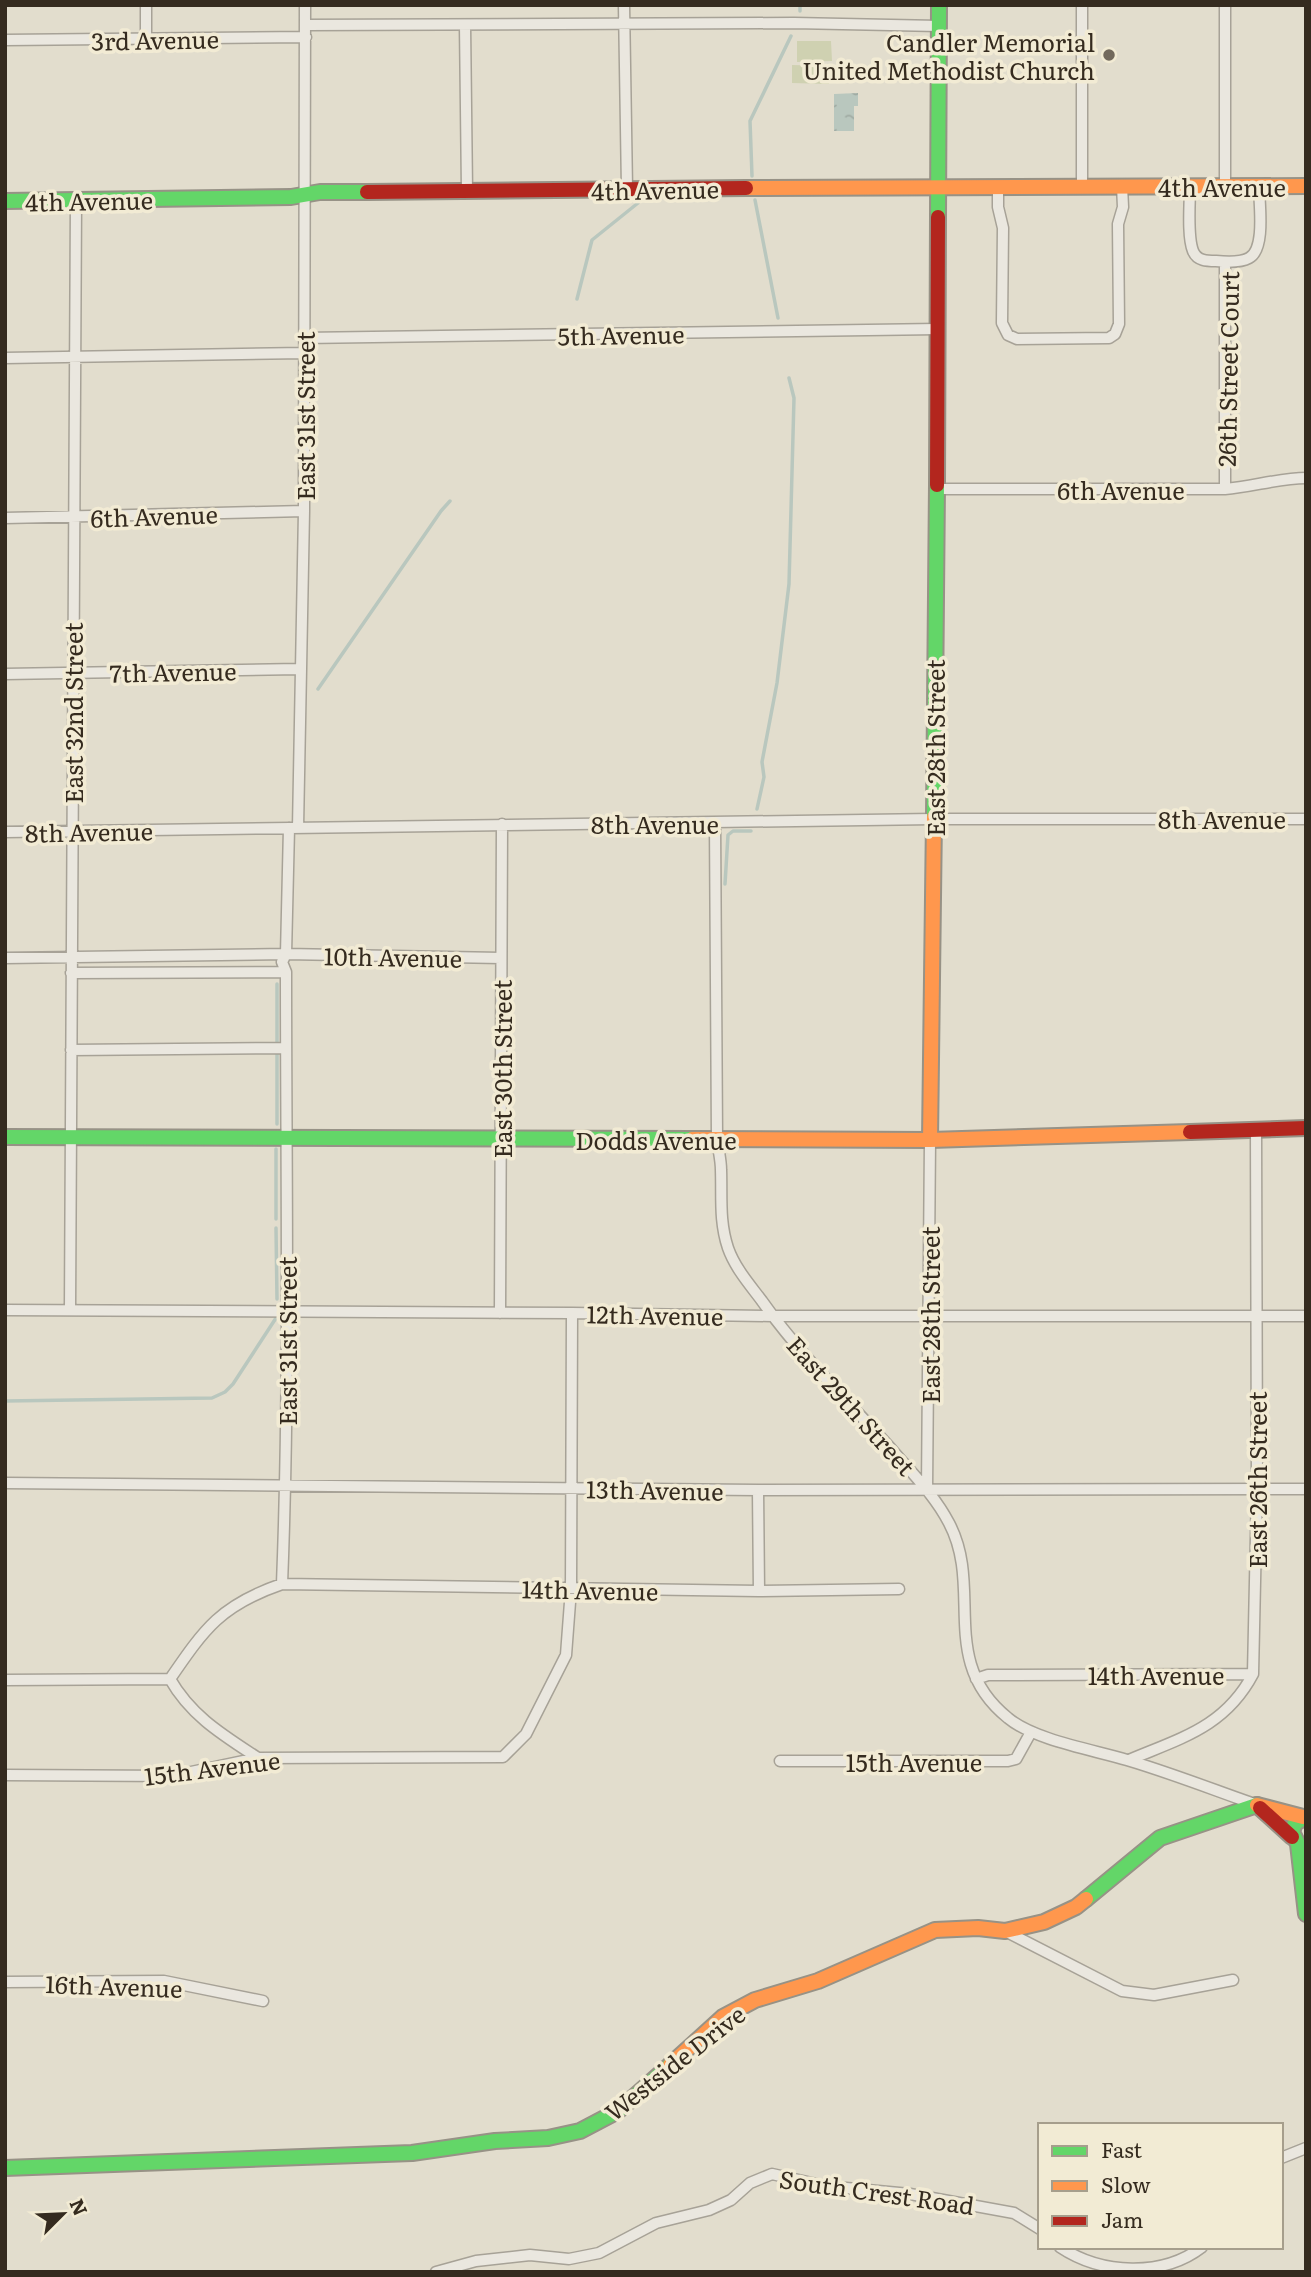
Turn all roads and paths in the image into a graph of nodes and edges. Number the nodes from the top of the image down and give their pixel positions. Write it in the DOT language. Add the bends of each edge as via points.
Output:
graph roads {
  1 [pos="146,5"];
  2 [pos="305,5"];
  3 [pos="625,5"];
  4 [pos="939,5"];
  5 [pos="1082,5"];
  6 [pos="1225,5"];
  7 [pos="306,25"];
  8 [pos="465,25"];
  9 [pos="624,25"];
  10 [pos="939,26"];
  11 [pos="306,37"];
  12 [pos="5,40"];
  13 [pos="146,40"];
  14 [pos="939,186"];
  15 [pos="998,186"];
  16 [pos="1082,186"];
  17 [pos="1122,186"];
  18 [pos="1190,186"];
  19 [pos="1225,186"];
  20 [pos="1259,186"];
  21 [pos="1306,186"];
  22 [pos="627,189"];
  23 [pos="467,191"];
  24 [pos="306,195"];
  25 [pos="5,201"];
  26 [pos="76,201"];
  27 [pos="1225,262"];
  28 [pos="938,329"];
  29 [pos="304,338"];
  30 [pos="304,353"];
  31 [pos="5,358"];
  32 [pos="76,358"];
  33 [pos="1306,478"];
  34 [pos="935,489"];
  35 [pos="1225,489"];
  36 [pos="304,511"];
  37 [pos="5,518"];
  38 [pos="74,518"];
  39 [pos="299,669"];
  40 [pos="72,673"];
  41 [pos="5,674"];
  42 [pos="1306,818"];
  43 [pos="933,820"];
  44 [pos="715,823"];
  45 [pos="502,824"];
  46 [pos="293,828"];
  47 [pos="5,832"];
  48 [pos="71,832"];
  49 [pos="286,954"];
  50 [pos="71,957"];
  51 [pos="5,958"];
  52 [pos="501,958"];
  53 [pos="286,972"];
  54 [pos="71,973"];
  55 [pos="286,1048"];
  56 [pos="71,1050"];
  57 [pos="1306,1128"];
  58 [pos="1256,1129"];
  59 [pos="5,1137"];
  60 [pos="70,1137"];
  61 [pos="287,1138"];
  62 [pos="502,1139"];
  63 [pos="717,1139"];
  64 [pos="930,1140"];
  65 [pos="71,1309"];
  66 [pos="5,1310"];
  67 [pos="285,1312"];
  68 [pos="572,1312"];
  69 [pos="500,1313"];
  70 [pos="929,1315"];
  71 [pos="772,1316"];
  72 [pos="1255,1316"];
  73 [pos="1306,1316"];
  74 [pos="5,1483"];
  75 [pos="286,1485"];
  76 [pos="571,1488"];
  77 [pos="1257,1489"];
  78 [pos="1306,1489"];
  79 [pos="758,1490"];
  80 [pos="927,1490"];
  81 [pos="282,1584"];
  82 [pos="571,1589"];
  83 [pos="899,1589"];
  84 [pos="758,1591"];
  85 [pos="1253,1674"];
  86 [pos="170,1679"];
  87 [pos="976,1679"];
  88 [pos="5,1680"];
  89 [pos="1031,1732"];
  90 [pos="258,1758"];
  91 [pos="1129,1760"];
  92 [pos="780,1761"];
  93 [pos="5,1775"];
  94 [pos="1257,1805"];
  95 [pos="1304,1817"];
  96 [pos="1299,1843"];
  97 [pos="1306,1914"];
  98 [pos="1005,1931"];
  99 [pos="1233,1980"];
  100 [pos="5,1982"];
  101 [pos="263,2001"];
  102 [pos="1306,2148"];
  103 [pos="1283,2157"];
  104 [pos="5,2168"];
  105 [pos="1038,2228"];
  106 [pos="1064,2249"];
  107 [pos="1199,2249"];
  108 [pos="436,2272"];
  1 -- 13 [label="street"];
  2 -- 7 [label="street, East 31st Street"];
  3 -- 9 [label="street"];
  4 -- 10 [label="street, East 28th Street"];
  5 -- 16 [label="street"];
  6 -- 19 [label="street"];
  7 -- 8 [label="street"];
  7 -- 11 [label="street, East 31st Street"];
  8 -- 9 [label="street"];
  8 -- 23 [label="street"];
  9 -- 10 [label="street"];
  9 -- 22 [label="street"];
  10 -- 14 [label="street, East 28th Street"];
  11 -- 13 [label="street, 3rd Avenue"];
  11 -- 24 [label="street, East 31st Street"];
  12 -- 13 [label="street, 3rd Avenue"];
  14 -- 15 [label="street, 4th Avenue"];
  14 -- 22 [label="street, 4th Avenue"];
  14 -- 28 [label="street, East 28th Street"];
  15 -- 16 [label="street, 4th Avenue"];
  15 -- 17 [label="street" via="1003,228 1002,323 1008,335 1017,339 1109,338 1115,334 1119,324"];
  16 -- 17 [label="street, 4th Avenue"];
  17 -- 18 [label="street, 4th Avenue"];
  18 -- 19 [label="street, 4th Avenue"];
  18 -- 27 [label="street" via="1194,254 1201,260"];
  19 -- 20 [label="street, 4th Avenue"];
  20 -- 21 [label="street, 4th Avenue"];
  20 -- 27 [label="street, 26th Street Court" via="1260,239 1252,257"];
  22 -- 23 [label="street, 4th Avenue"];
  23 -- 24 [label="street, 4th Avenue"];
  24 -- 26 [label="street, 4th Avenue"];
  24 -- 29 [label="street, East 31st Street"];
  25 -- 26 [label="street, 4th Avenue"];
  26 -- 32 [label="street, East 32nd Street"];
  27 -- 35 [label="street, 26th Street Court"];
  28 -- 29 [label="street, 5th Avenue"];
  28 -- 34 [label="street, East 28th Street"];
  29 -- 30 [label="street, East 31st Street"];
  30 -- 32 [label="street"];
  30 -- 36 [label="street, East 31st Street"];
  31 -- 32 [label="street"];
  32 -- 38 [label="street, East 32nd Street"];
  33 -- 35 [label="street, 6th Avenue"];
  34 -- 35 [label="street, 6th Avenue"];
  34 -- 43 [label="street, East 28th Street"];
  36 -- 38 [label="street, 6th Avenue"];
  36 -- 39 [label="street, East 31st Street"];
  37 -- 38 [label="street, 6th Avenue"];
  38 -- 40 [label="street, East 32nd Street"];
  39 -- 40 [label="street, 7th Avenue"];
  39 -- 46 [label="street, East 31st Street"];
  40 -- 41 [label="street, 7th Avenue"];
  40 -- 48 [label="street, East 32nd Street"];
  42 -- 43 [label="street, 8th Avenue"];
  43 -- 44 [label="street, 8th Avenue"];
  43 -- 64 [label="street, East 28th Street"];
  44 -- 45 [label="street, 8th Avenue"];
  44 -- 63 [label="street, East 29th Street"];
  45 -- 46 [label="street, 8th Avenue"];
  45 -- 52 [label="street, East 30th Street"];
  46 -- 48 [label="street, 8th Avenue"];
  46 -- 49 [label="street, East 31st Street"];
  47 -- 48 [label="street, 8th Avenue"];
  48 -- 50 [label="street, East 32nd Street"];
  49 -- 50 [label="street, 10th Avenue"];
  49 -- 52 [label="street, 10th Avenue"];
  49 -- 53 [label="street, East 31st Street" via="282,961"];
  50 -- 51 [label="street"];
  50 -- 54 [label="street, East 32nd Street"];
  52 -- 62 [label="street, East 30th Street"];
  53 -- 54 [label="street"];
  53 -- 55 [label="street, East 31st Street"];
  54 -- 56 [label="street, East 32nd Street"];
  55 -- 56 [label="street"];
  55 -- 61 [label="street, East 31st Street"];
  56 -- 60 [label="street, East 32nd Street"];
  57 -- 58 [label="street, Dodds Avenue"];
  58 -- 64 [label="street, Dodds Avenue"];
  58 -- 72 [label="street, East 26th Street"];
  59 -- 60 [label="street, Dodds Avenue"];
  60 -- 61 [label="street, Dodds Avenue"];
  60 -- 65 [label="street, East 32nd Street"];
  61 -- 62 [label="street, Dodds Avenue"];
  61 -- 67 [label="street, East 31st Street"];
  62 -- 63 [label="street, Dodds Avenue"];
  62 -- 69 [label="street, East 30th Street"];
  63 -- 64 [label="street, Dodds Avenue"];
  63 -- 71 [label="street, East 29th Street" via="722,1227 729,1251"];
  64 -- 70 [label="street, East 28th Street"];
  65 -- 66 [label="street, 12th Avenue"];
  65 -- 67 [label="street, 12th Avenue"];
  67 -- 69 [label="street, 12th Avenue"];
  67 -- 75 [label="street, East 31st Street"];
  68 -- 69 [label="street, 12th Avenue"];
  68 -- 71 [label="street, 12th Avenue"];
  68 -- 76 [label="street"];
  70 -- 71 [label="street, 12th Avenue"];
  70 -- 72 [label="street, 12th Avenue"];
  70 -- 80 [label="street, East 28th Street"];
  71 -- 80 [label="street, East 29th Street"];
  72 -- 73 [label="street, 12th Avenue"];
  72 -- 77 [label="street, East 26th Street"];
  74 -- 75 [label="street, 13th Avenue"];
  75 -- 76 [label="street, 13th Avenue"];
  75 -- 81 [label="street, East 31st Street"];
  76 -- 79 [label="street, 13th Avenue"];
  76 -- 82 [label="street"];
  77 -- 78 [label="street, 13th Avenue"];
  77 -- 80 [label="street, 13th Avenue"];
  77 -- 85 [label="street, East 26th Street"];
  79 -- 80 [label="street, 13th Avenue"];
  79 -- 84 [label="street"];
  80 -- 87 [label="street, East 29th Street" via="950,1524 961,1559 967,1656"];
  81 -- 82 [label="street, 14th Avenue"];
  81 -- 86 [label="street" via="251,1595 223,1613"];
  82 -- 84 [label="street, 14th Avenue"];
  82 -- 90 [label="street, 15th Avenue" via="566,1655 526,1734 503,1757"];
  83 -- 84 [label="street, 14th Avenue"];
  85 -- 87 [label="street, 14th Avenue" via="988,1675"];
  85 -- 91 [label="street" via="1228,1710 1207,1726"];
  86 -- 88 [label="street"];
  86 -- 90 [label="street" via="182,1700 216,1731"];
  87 -- 89 [label="street, East 29th Street" via="995,1706"];
  89 -- 91 [label="street, East 29th Street"];
  89 -- 92 [label="street, 15th Avenue" via="1016,1759 1008,1761"];
  90 -- 93 [label="street, 15th Avenue" via="173,1776"];
  91 -- 94 [label="street, East 29th Street"];
  94 -- 95 [label="street, East 29th Street"];
  94 -- 96 [label="street, East 29th Street"];
  94 -- 98 [label="street, Westside Drive" via="1160,1838 1076,1907 1044,1922"];
  95 -- 96 [label="street" via="1295,1823"];
  96 -- 97 [label="street"];
  98 -- 99 [label="street" via="1122,1991 1154,1995"];
  98 -- 104 [label="street, Westside Drive" via="935,1930 828,1977 755,2000 723,2017 618,2111 580,2131 412,2153"];
  100 -- 101 [label="street, 16th Avenue" via="164,1981"];
  102 -- 103 [label="street"];
  105 -- 108 [label="street, South Crest Road" via="1002,2210 825,2186 772,2174 709,2210 656,2223 598,2253 569,2259 530,2255 476,2261"];
  106 -- 107 [label="street" via="1090,2263 1134,2272 1167,2268"];
}
